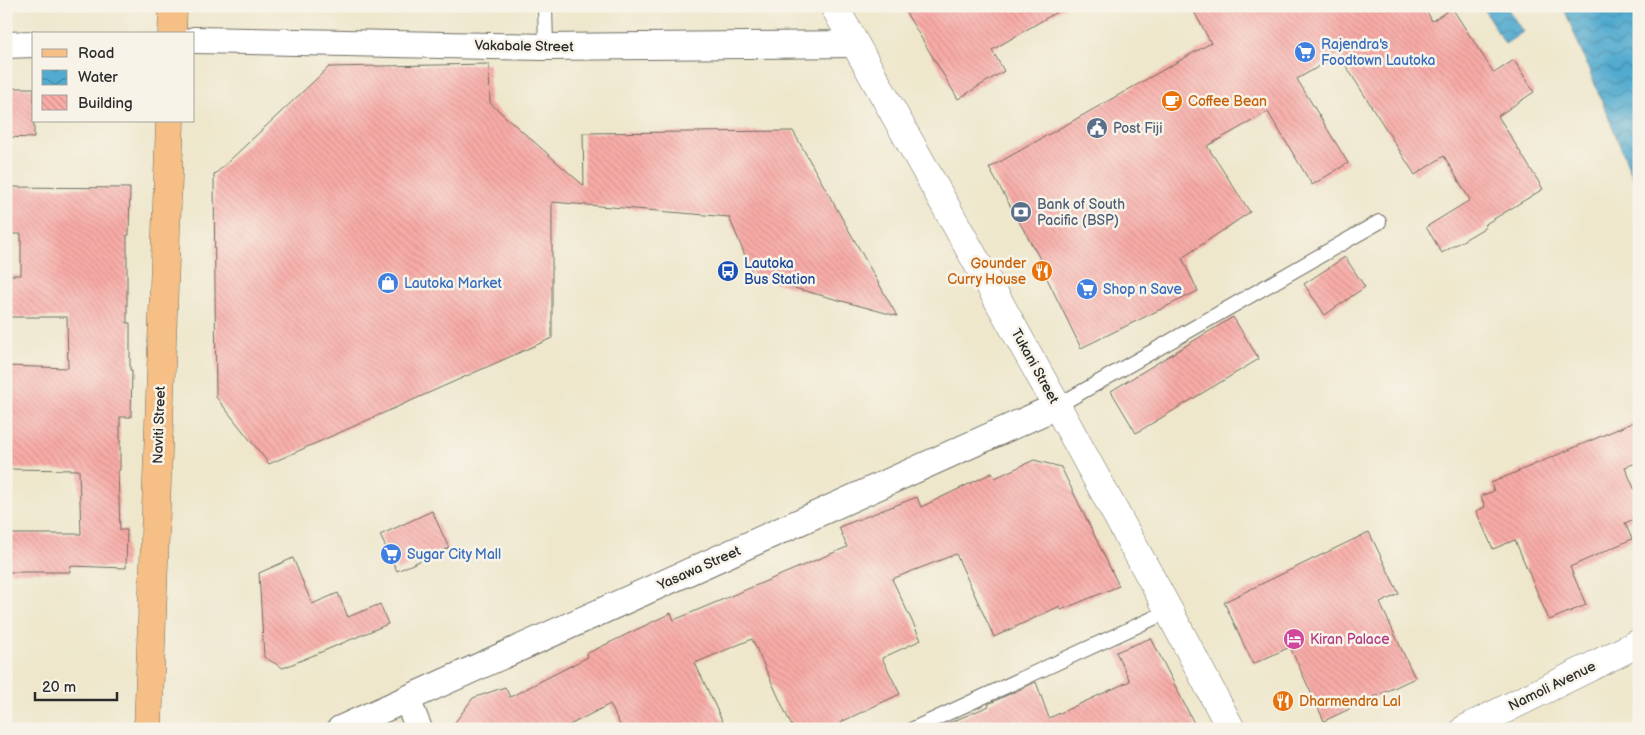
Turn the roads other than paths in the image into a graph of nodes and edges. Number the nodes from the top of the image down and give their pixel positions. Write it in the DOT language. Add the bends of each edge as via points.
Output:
graph roads {
  1 [pos="173,6"];
  2 [pos="545,6"];
  3 [pos="834,6"];
  4 [pos="172,32"];
  5 [pos="195,40"];
  6 [pos="32,44"];
  7 [pos="854,44"];
  8 [pos="6,45"];
  9 [pos="546,47"];
  10 [pos="170,122"];
  11 [pos="1379,222"];
  12 [pos="1057,406"];
  13 [pos="1169,611"];
  14 [pos="1639,643"];
  15 [pos="407,699"];
  16 [pos="148,729"];
  17 [pos="340,729"];
  18 [pos="419,729"];
  19 [pos="913,729"];
  20 [pos="1231,729"];
  21 [pos="1465,729"];
  1 -- 4 [label="main road"];
  2 -- 9 [label="lane"];
  3 -- 7 [label="street, Tukani Street"];
  5 -- 9 [label="street, Vakabale Street"];
  6 -- 8 [label="street"];
  7 -- 9 [label="street, Vakabale Street"];
  7 -- 12 [label="street, Tukani Street"];
  10 -- 16 [label="main road, Naviti Street"];
  11 -- 12 [label="lane"];
  12 -- 13 [label="street, Tukani Street"];
  12 -- 15 [label="street, Yasawa Street"];
  13 -- 19 [label="lane"];
  13 -- 20 [label="street, Tukani Street"];
  14 -- 21 [label="street, Namoli Avenue"];
  15 -- 17 [label="street, Yasawa Street"];
  15 -- 18 [label="street"];
}
